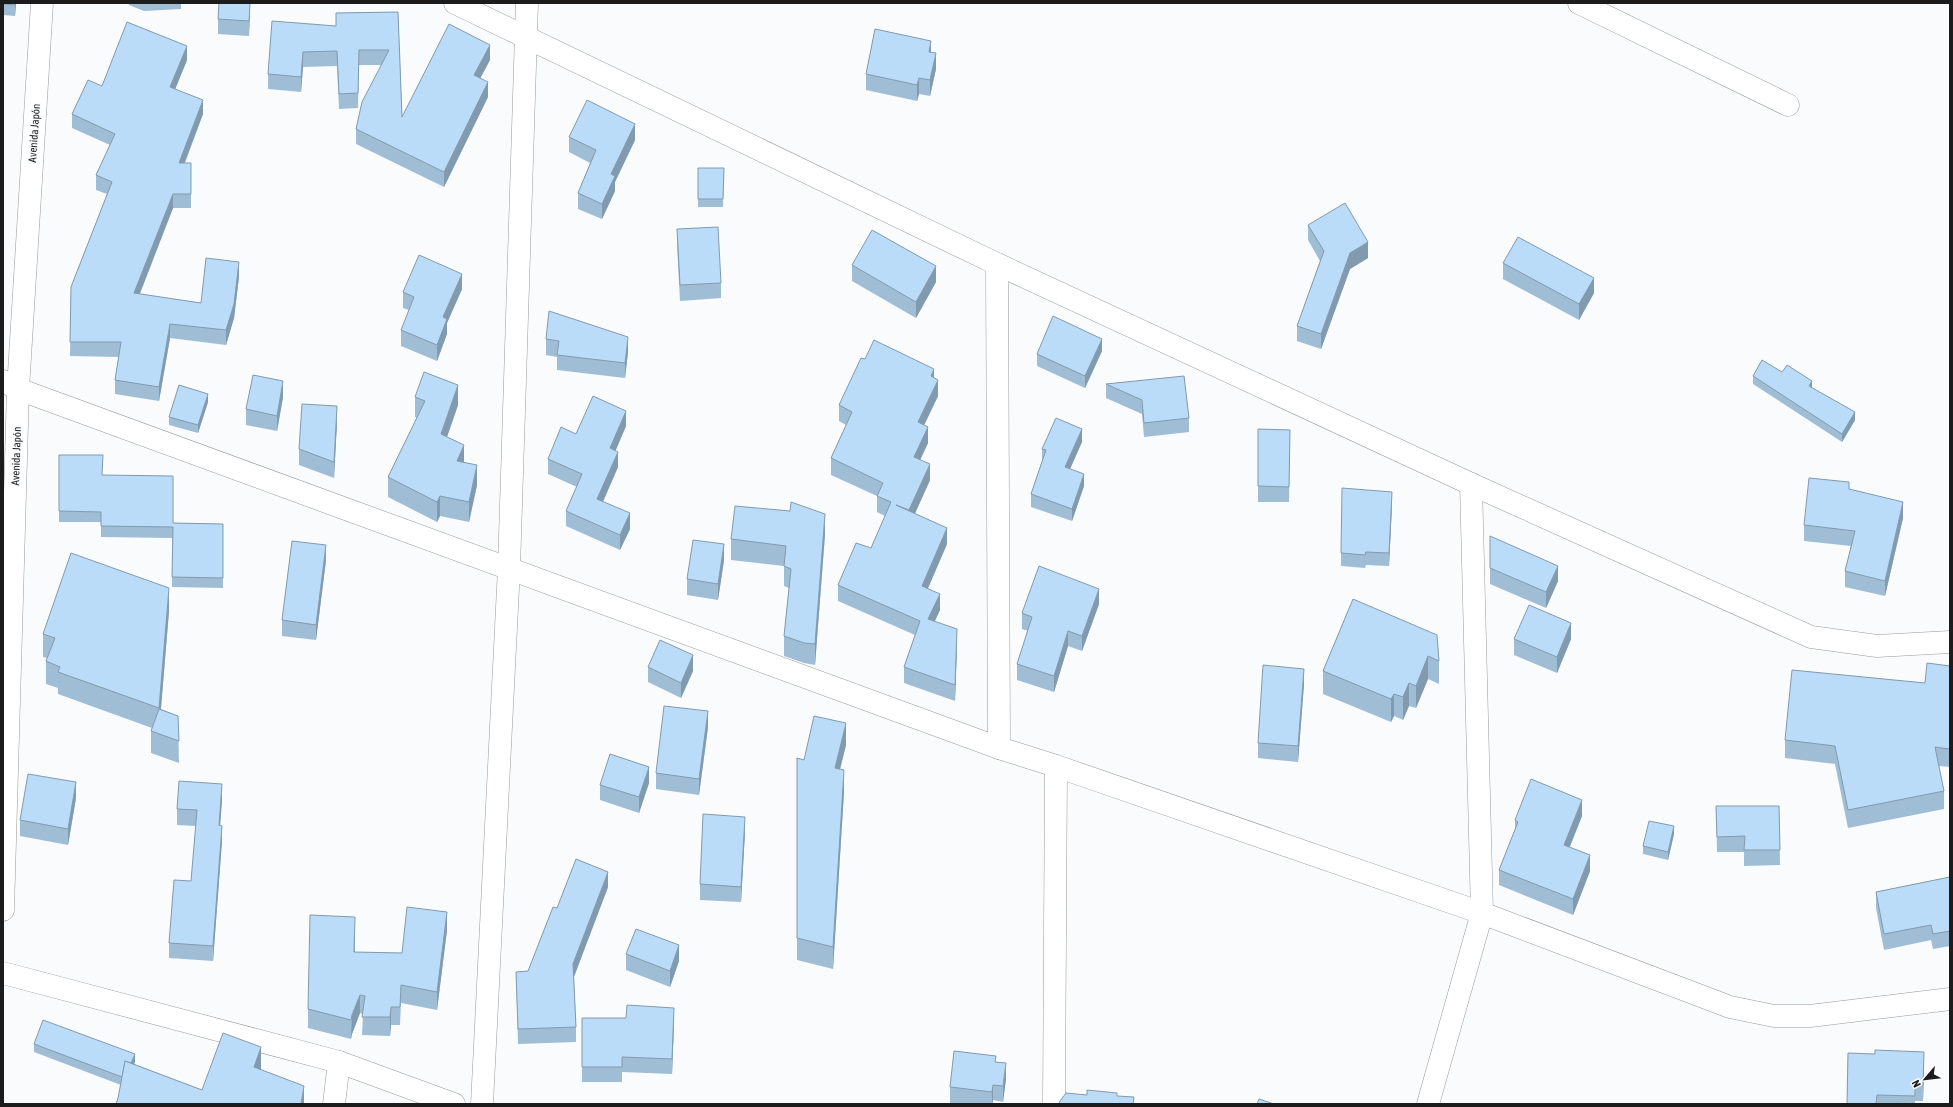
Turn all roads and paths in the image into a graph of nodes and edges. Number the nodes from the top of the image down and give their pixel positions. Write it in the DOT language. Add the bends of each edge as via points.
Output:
graph roads {
  1 [pos="42,3"];
  2 [pos="455,3"];
  3 [pos="527,3"];
  4 [pos="1579,3"];
  5 [pos="526,37"];
  6 [pos="1788,105"];
  7 [pos="997,264"];
  8 [pos="11,385"];
  9 [pos="1470,484"];
  10 [pos="509,568"];
  11 [pos="1950,642"];
  12 [pos="1000,748"];
  13 [pos="1056,766"];
  14 [pos="3,910"];
  15 [pos="1482,913"];
  16 [pos="3,973"];
  17 [pos="1950,999"];
  18 [pos="339,1062"];
  19 [pos="334,1104"];
  20 [pos="454,1104"];
  21 [pos="482,1104"];
  22 [pos="1054,1104"];
  23 [pos="1428,1104"];
  1 -- 8 [label="street, Avenida Japón"];
  2 -- 5 [label="street"];
  3 -- 5 [label="street"];
  4 -- 6 [label="street"];
  5 -- 7 [label="street"];
  5 -- 10 [label="street"];
  7 -- 9 [label="street"];
  7 -- 12 [label="street"];
  8 -- 10 [label="street"];
  8 -- 14 [label="street, Avenida Japón"];
  9 -- 11 [label="street" via="1811,637 1877,646"];
  9 -- 15 [label="street"];
  10 -- 12 [label="street"];
  10 -- 21 [label="street"];
  12 -- 13 [label="street"];
  13 -- 15 [label="street"];
  13 -- 22 [label="street"];
  15 -- 17 [label="street" via="1730,1007 1774,1016 1810,1016"];
  15 -- 23 [label="street"];
  16 -- 18 [label="street"];
  18 -- 19 [label="street"];
  18 -- 20 [label="street"];
}
